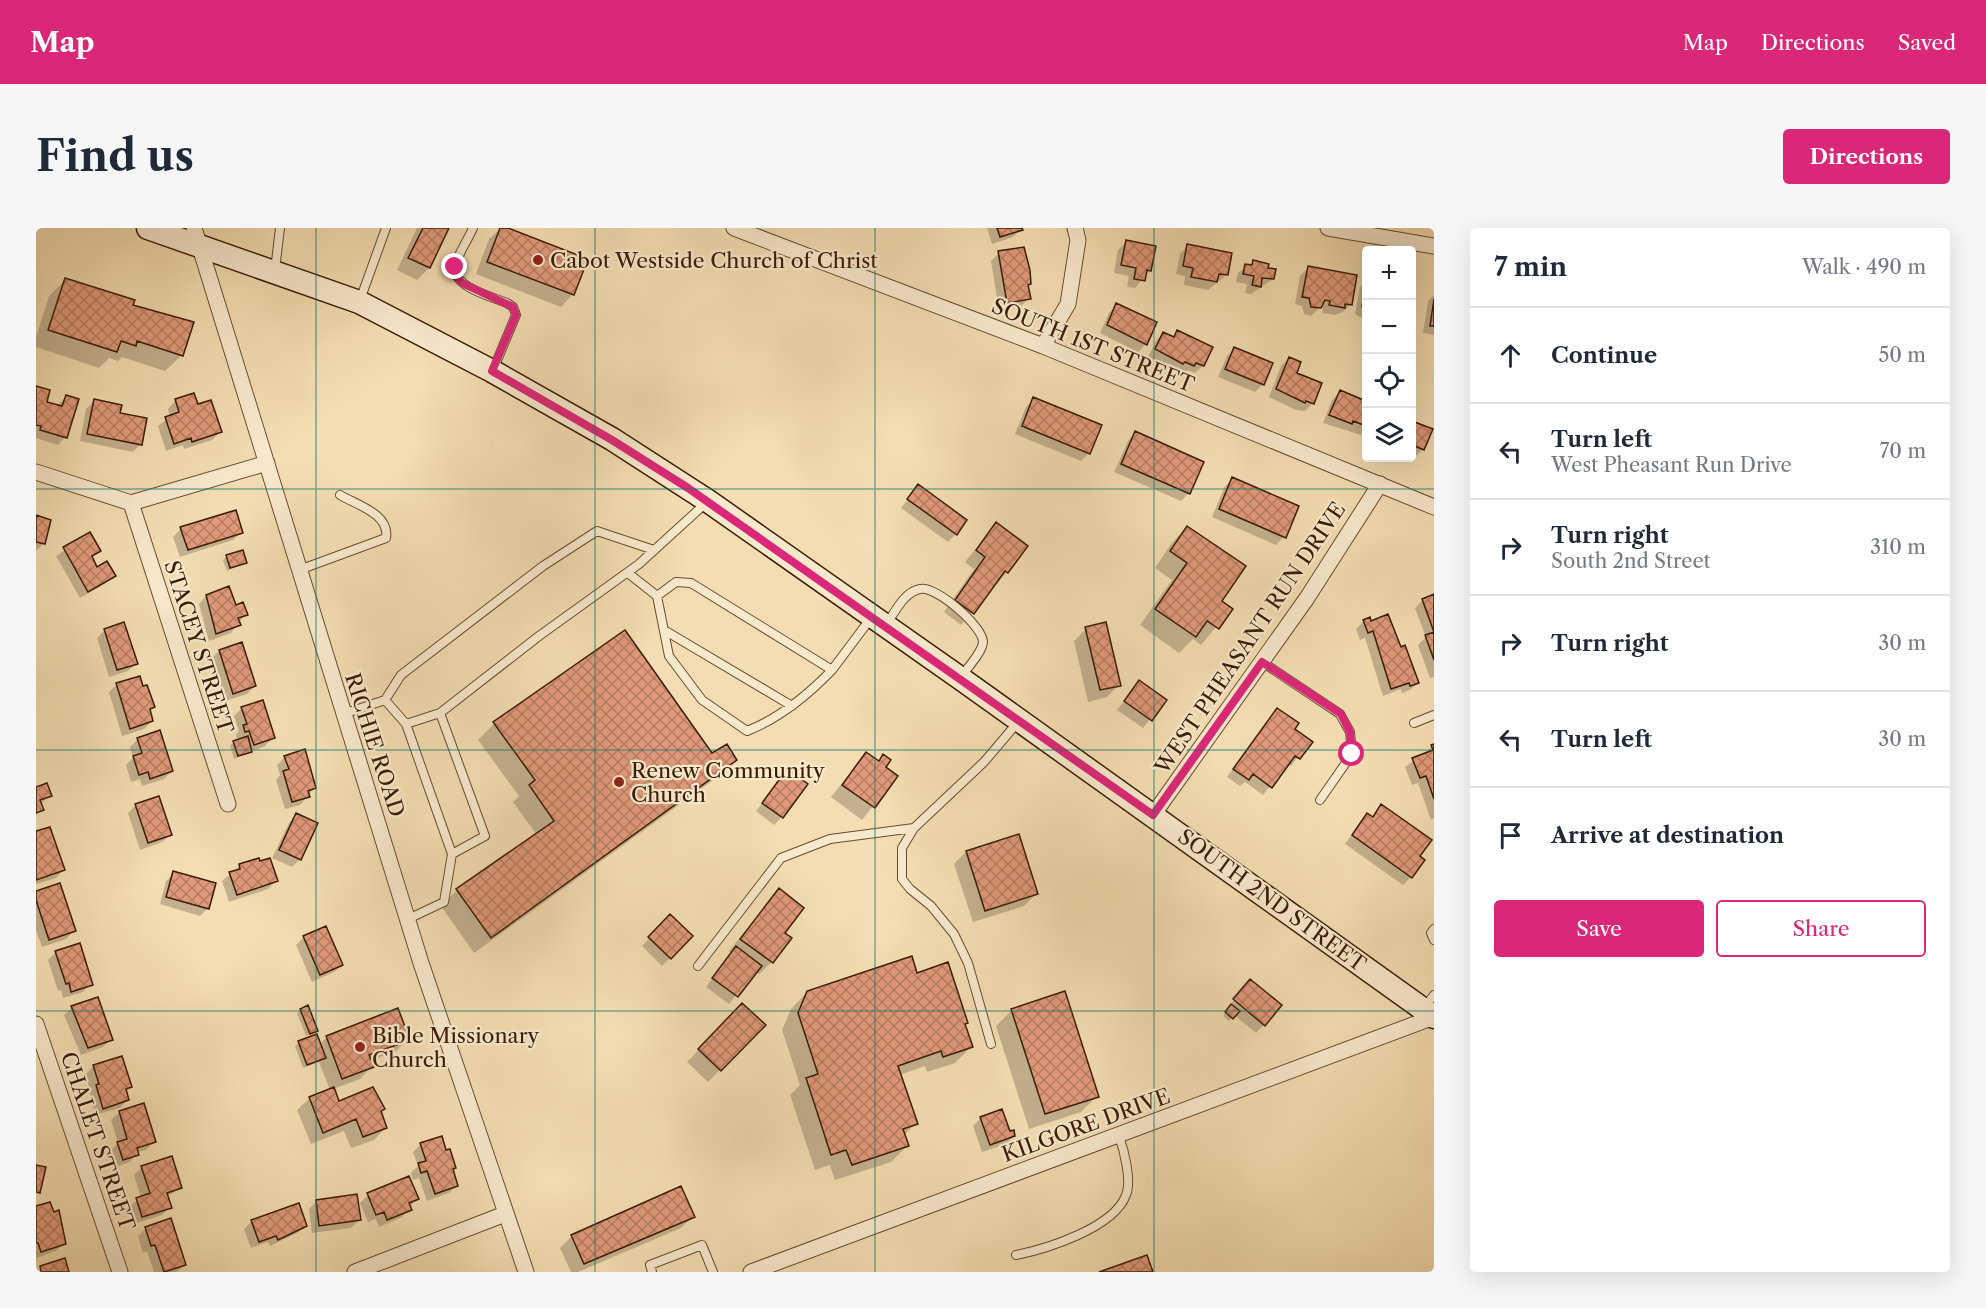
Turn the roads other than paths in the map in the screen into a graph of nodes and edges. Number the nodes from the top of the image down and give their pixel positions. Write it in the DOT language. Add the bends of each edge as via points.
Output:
graph roads {
  1 [pos="148,228"];
  2 [pos="280,228"];
  3 [pos="386,228"];
  4 [pos="473,228"];
  5 [pos="734,228"];
  6 [pos="1075,228"];
  7 [pos="1328,228"];
  8 [pos="197,236"];
  9 [pos="1434,246"];
  10 [pos="275,271"];
  11 [pos="359,302"];
  12 [pos="1043,346"];
  13 [pos="492,371"];
  14 [pos="267,463"];
  15 [pos="36,472"];
  16 [pos="1380,484"];
  17 [pos="340,495"];
  18 [pos="708,501"];
  19 [pos="131,503"];
  20 [pos="1434,507"];
  21 [pos="654,550"];
  22 [pos="298,570"];
  23 [pos="628,573"];
  24 [pos="657,596"];
  25 [pos="879,621"];
  26 [pos="664,630"];
  27 [pos="1262,662"];
  28 [pos="832,670"];
  29 [pos="960,678"];
  30 [pos="385,700"];
  31 [pos="792,706"];
  32 [pos="440,713"];
  33 [pos="343,714"];
  34 [pos="1434,715"];
  35 [pos="1019,721"];
  36 [pos="1414,723"];
  37 [pos="406,724"];
  38 [pos="1320,800"];
  39 [pos="228,804"];
  40 [pos="1153,815"];
  41 [pos="914,828"];
  42 [pos="452,854"];
  43 [pos="408,919"];
  44 [pos="1434,929"];
  45 [pos="1434,940"];
  46 [pos="698,966"];
  47 [pos="1431,1010"];
  48 [pos="36,1024"];
  49 [pos="991,1044"];
  50 [pos="1119,1136"];
  51 [pos="505,1214"];
  52 [pos="1016,1255"];
  53 [pos="120,1272"];
  54 [pos="355,1272"];
  55 [pos="526,1272"];
  56 [pos="652,1272"];
  57 [pos="713,1272"];
  58 [pos="752,1272"];
  1 -- 8 [label="main road, SOUTH 2ND STREET"];
  2 -- 10 [label="lane"];
  3 -- 11 [label="lane"];
  4 -- 13 [label="lane" via="455,267 456,276 462,283 507,303 516,315"];
  5 -- 12 [label="street, SOUTH 1ST STREET"];
  6 -- 12 [label="street" via="1078,240 1068,304"];
  7 -- 9 [label="street"];
  8 -- 10 [label="main road, SOUTH 2ND STREET"];
  8 -- 14 [label="street, RICHIE ROAD"];
  10 -- 11 [label="main road, SOUTH 2ND STREET"];
  11 -- 13 [label="main road, SOUTH 2ND STREET"];
  12 -- 16 [label="street, SOUTH 1ST STREET"];
  13 -- 18 [label="main road, SOUTH 2ND STREET"];
  14 -- 19 [label="street"];
  14 -- 22 [label="street, RICHIE ROAD"];
  15 -- 19 [label="street"];
  16 -- 20 [label="street, SOUTH 1ST STREET"];
  16 -- 27 [label="street, WEST PHEASANT RUN DRIVE"];
  17 -- 22 [label="lane" via="382,519 388,529 386,538"];
  18 -- 21 [label="lane"];
  18 -- 25 [label="main road, SOUTH 2ND STREET"];
  19 -- 39 [label="street, STACEY STREET"];
  21 -- 23 [label="lane"];
  21 -- 30 [label="lane" via="597,531 543,566 401,675"];
  22 -- 33 [label="street, RICHIE ROAD"];
  23 -- 24 [label="lane"];
  23 -- 32 [label="lane"];
  24 -- 26 [label="lane"];
  24 -- 28 [label="lane" via="676,582 692,583"];
  25 -- 28 [label="lane"];
  25 -- 29 [label="main road, SOUTH 2ND STREET"];
  25 -- 29 [label="lane" via="917,589 931,590 975,623 981,633 982,647"];
  26 -- 31 [label="lane"];
  26 -- 31 [label="lane" via="669,656 702,700 747,731 772,721"];
  27 -- 38 [label="lane" via="1341,714 1346,722 1352,754"];
  27 -- 40 [label="street, WEST PHEASANT RUN DRIVE"];
  28 -- 31 [label="lane"];
  29 -- 35 [label="main road, SOUTH 2ND STREET"];
  30 -- 33 [label="lane"];
  30 -- 37 [label="lane"];
  32 -- 37 [label="lane"];
  32 -- 42 [label="lane" via="485,836"];
  33 -- 43 [label="street, RICHIE ROAD"];
  34 -- 36 [label="lane"];
  35 -- 40 [label="main road, SOUTH 2ND STREET"];
  35 -- 41 [label="lane" via="984,762"];
  37 -- 42 [label="lane"];
  40 -- 47 [label="main road, SOUTH 2ND STREET"];
  41 -- 46 [label="lane" via="831,839 781,858"];
  41 -- 49 [label="lane" via="902,848 902,879 954,934 968,963"];
  42 -- 43 [label="lane" via="444,902"];
  43 -- 51 [label="street, RICHIE ROAD"];
  44 -- 45 [label="lane"];
  47 -- 50 [label="street, KILGORE DRIVE"];
  48 -- 53 [label="street, CHALET STREET"];
  50 -- 52 [label="lane" via="1125,1155 1127,1194 1118,1206 1084,1232"];
  50 -- 58 [label="street, KILGORE DRIVE"];
  51 -- 54 [label="street"];
  51 -- 55 [label="street, RICHIE ROAD"];
  56 -- 57 [label="lane" via="650,1265 702,1245"];
}
